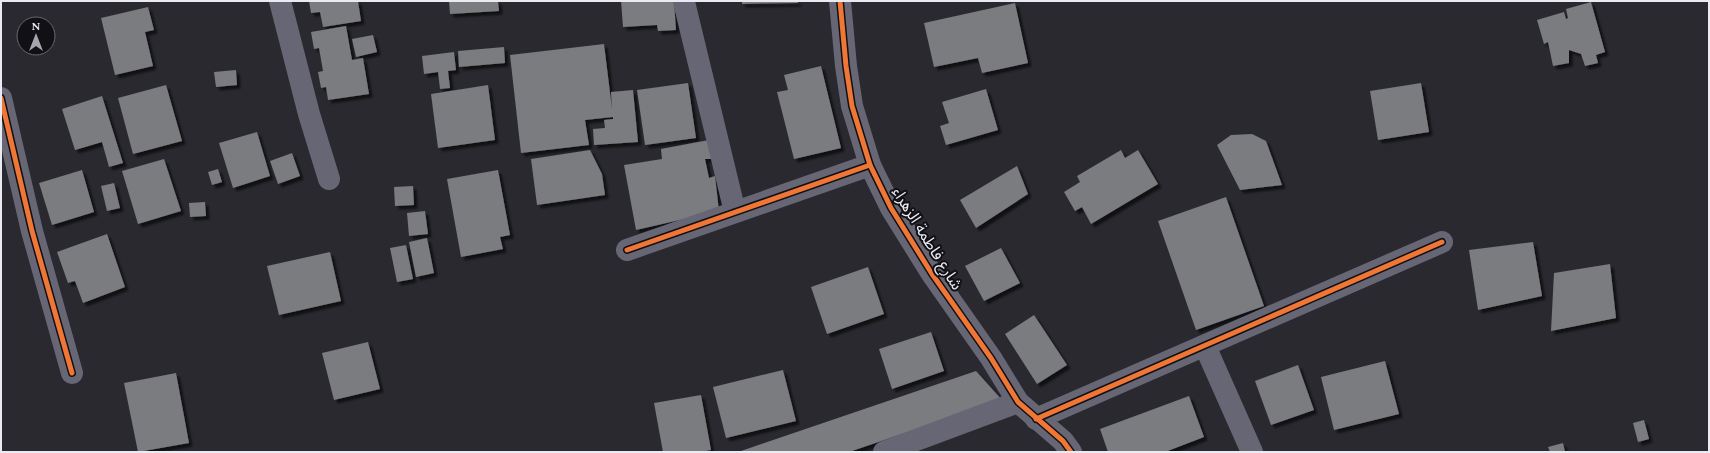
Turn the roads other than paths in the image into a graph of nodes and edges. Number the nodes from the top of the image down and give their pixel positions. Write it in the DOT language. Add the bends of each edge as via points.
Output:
graph roads {
  1 [pos="280,1"];
  2 [pos="840,1"];
  3 [pos="684,2"];
  4 [pos="1,98"];
  5 [pos="870,165"];
  6 [pos="329,178"];
  7 [pos="735,212"];
  8 [pos="1442,242"];
  9 [pos="627,250"];
  10 [pos="1205,346"];
  11 [pos="72,373"];
  12 [pos="1018,402"];
  13 [pos="1036,419"];
  14 [pos="884,452"];
  15 [pos="1071,452"];
  16 [pos="1252,452"];
  1 -- 6 [label="street" via="309,114"];
  2 -- 5 [label="street, شارع فاطمة الزهراء" via="852,106"];
  3 -- 7 [label="street"];
  4 -- 11 [label="street" via="32,232"];
  5 -- 7 [label="street"];
  5 -- 12 [label="street, شارع فاطمة الزهراء" via="891,208 932,274 991,358"];
  7 -- 9 [label="street"];
  8 -- 10 [label="street"];
  10 -- 13 [label="street"];
  10 -- 16 [label="street"];
  12 -- 13 [label="street, شارع فاطمة الزهراء"];
  12 -- 14 [label="street"];
  13 -- 15 [label="street, شارع فاطمة الزهراء" via="1063,441"];
}
